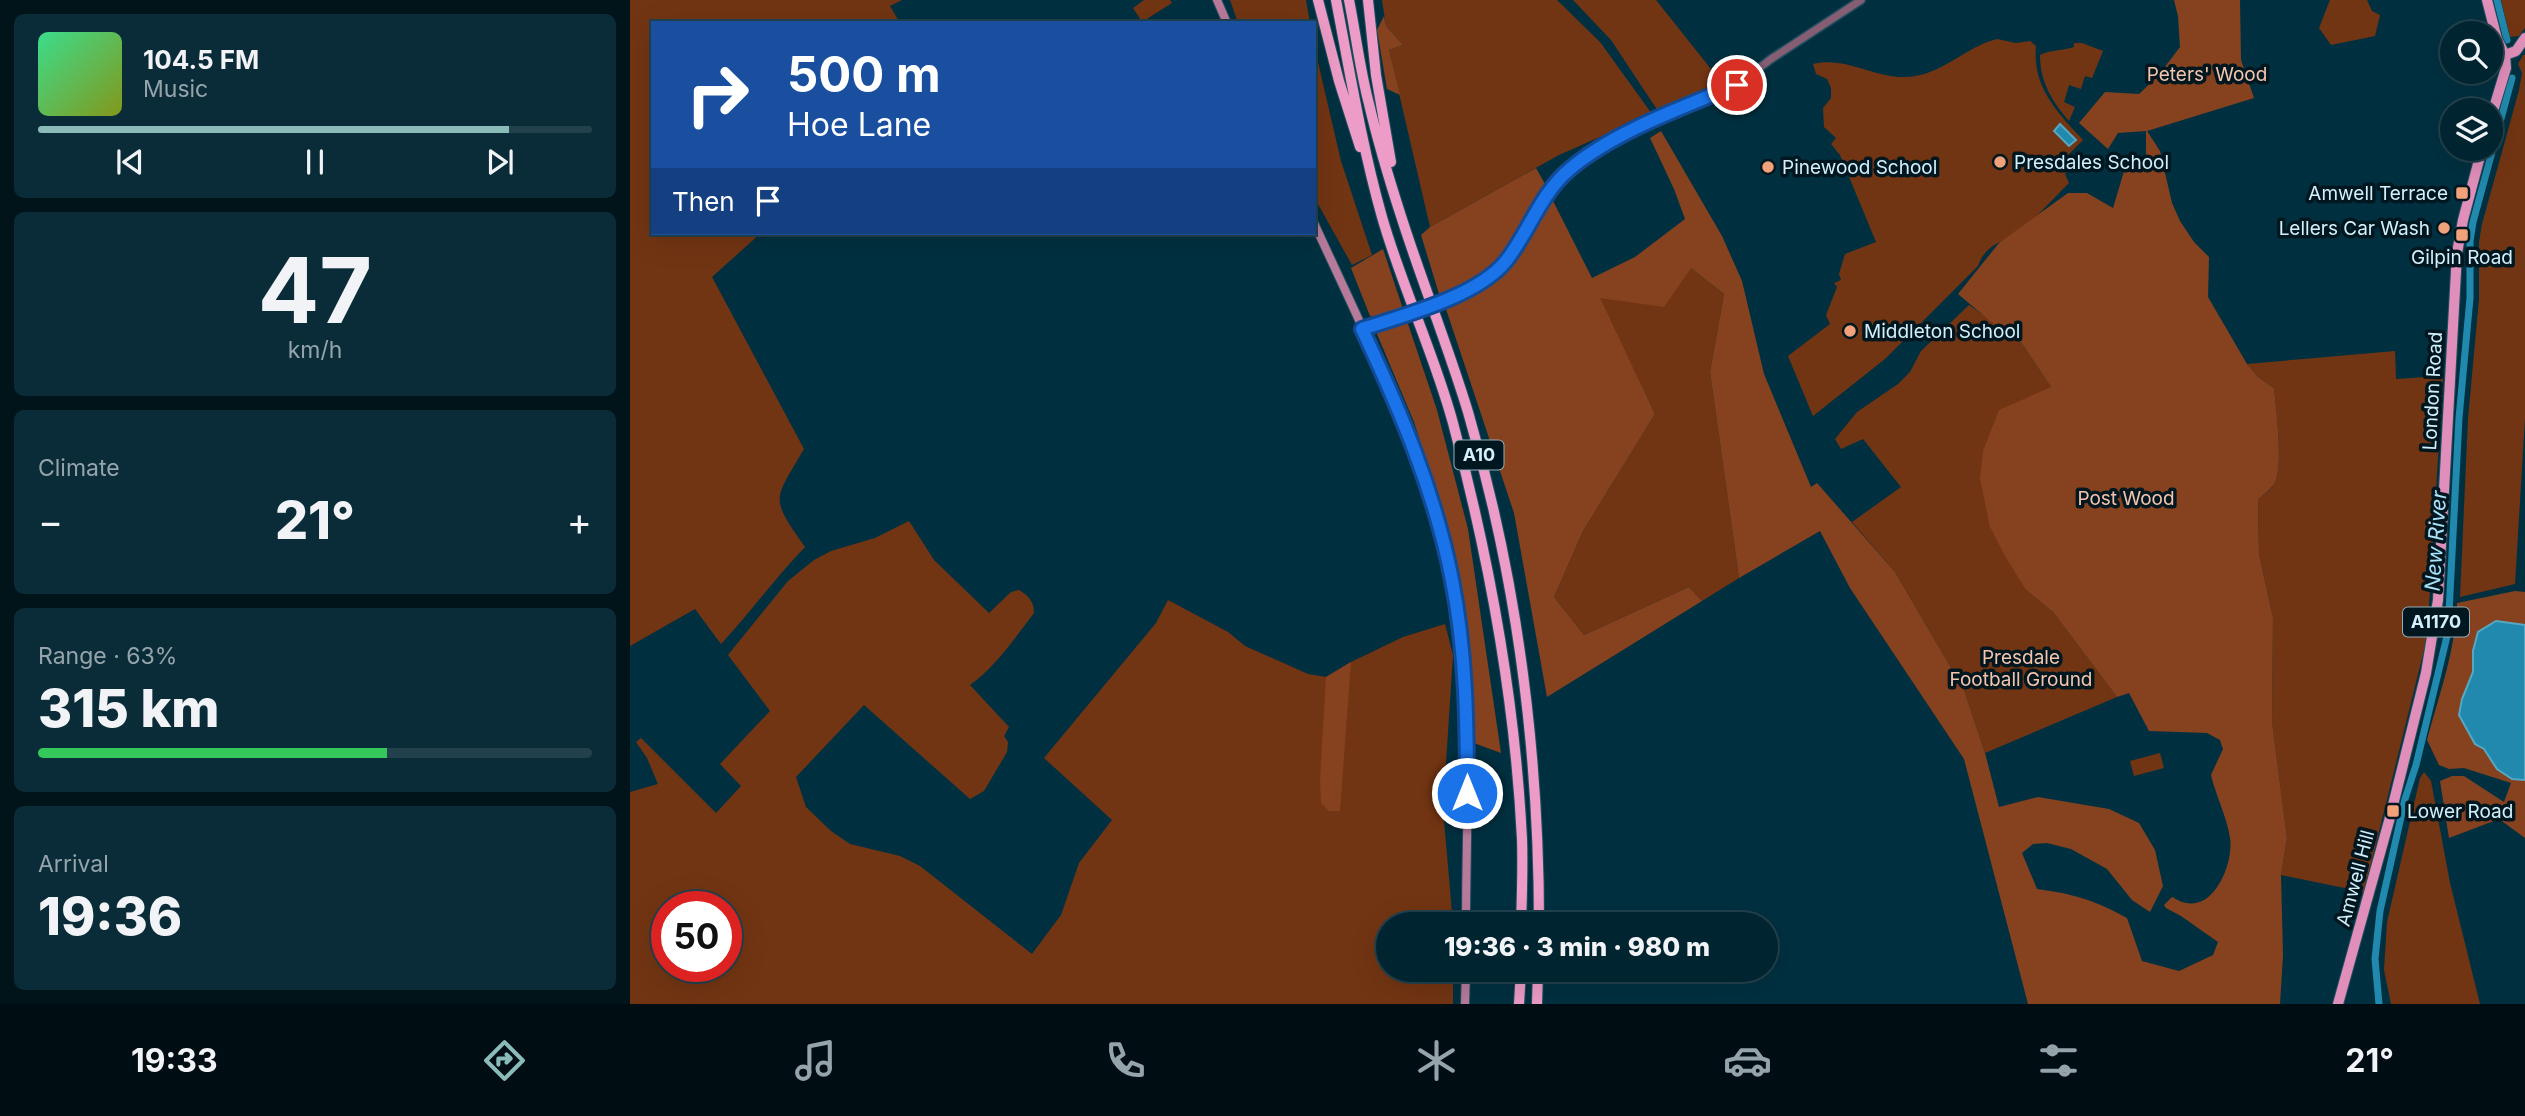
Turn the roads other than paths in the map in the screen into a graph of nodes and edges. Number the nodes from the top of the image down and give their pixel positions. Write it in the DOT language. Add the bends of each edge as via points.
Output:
graph roads {
  1 [pos="1217,0"];
  2 [pos="1318,0"];
  3 [pos="1336,0"];
  4 [pos="1349,0"];
  5 [pos="1368,0"];
  6 [pos="1861,0"];
  7 [pos="2487,0"];
  8 [pos="1226,21"];
  9 [pos="2525,38"];
  10 [pos="2505,55"];
  11 [pos="2497,98"];
  12 [pos="2479,161"];
  13 [pos="1401,214"];
  14 [pos="1382,218"];
  15 [pos="1316,227"];
  16 [pos="1362,329"];
  17 [pos="2403,760"];
  18 [pos="1466,912"];
  19 [pos="1521,912"];
  20 [pos="1539,912"];
  21 [pos="1466,982"];
  22 [pos="1520,982"];
  23 [pos="1538,982"];
  24 [pos="1465,1004"];
  25 [pos="1519,1004"];
  26 [pos="1537,1004"];
  27 [pos="2338,1004"];
  1 -- 8 [label="main road"];
  2 -- 14 [label="highway"];
  3 -- 14 [label="highway, A10"];
  4 -- 13 [label="highway, A10" via="1368,103"];
  5 -- 13 [label="highway" via="1376,75"];
  6 -- 16 [label="street, bridge" via="1737,85 1660,118 1577,163 1553,186 1506,260 1480,284"];
  7 -- 10 [label="main road"];
  9 -- 10 [label="main road" via="2516,51"];
  10 -- 11 [label="main road"];
  12 -- 17 [label="main road, London Road / A1170" via="2457,253 2436,619"];
  13 -- 20 [label="highway, A10" via="1467,411 1517,621 1539,840"];
  14 -- 19 [label="highway, A10" via="1452,419 1498,625 1522,840"];
  15 -- 16 [label="main road"];
  16 -- 18 [label="main road" via="1416,454 1453,581 1466,685"];
  17 -- 27 [label="main road, Amwell Hill / A1170"];
  21 -- 24 [label="main road"];
  22 -- 25 [label="highway"];
  23 -- 26 [label="highway"];
}
